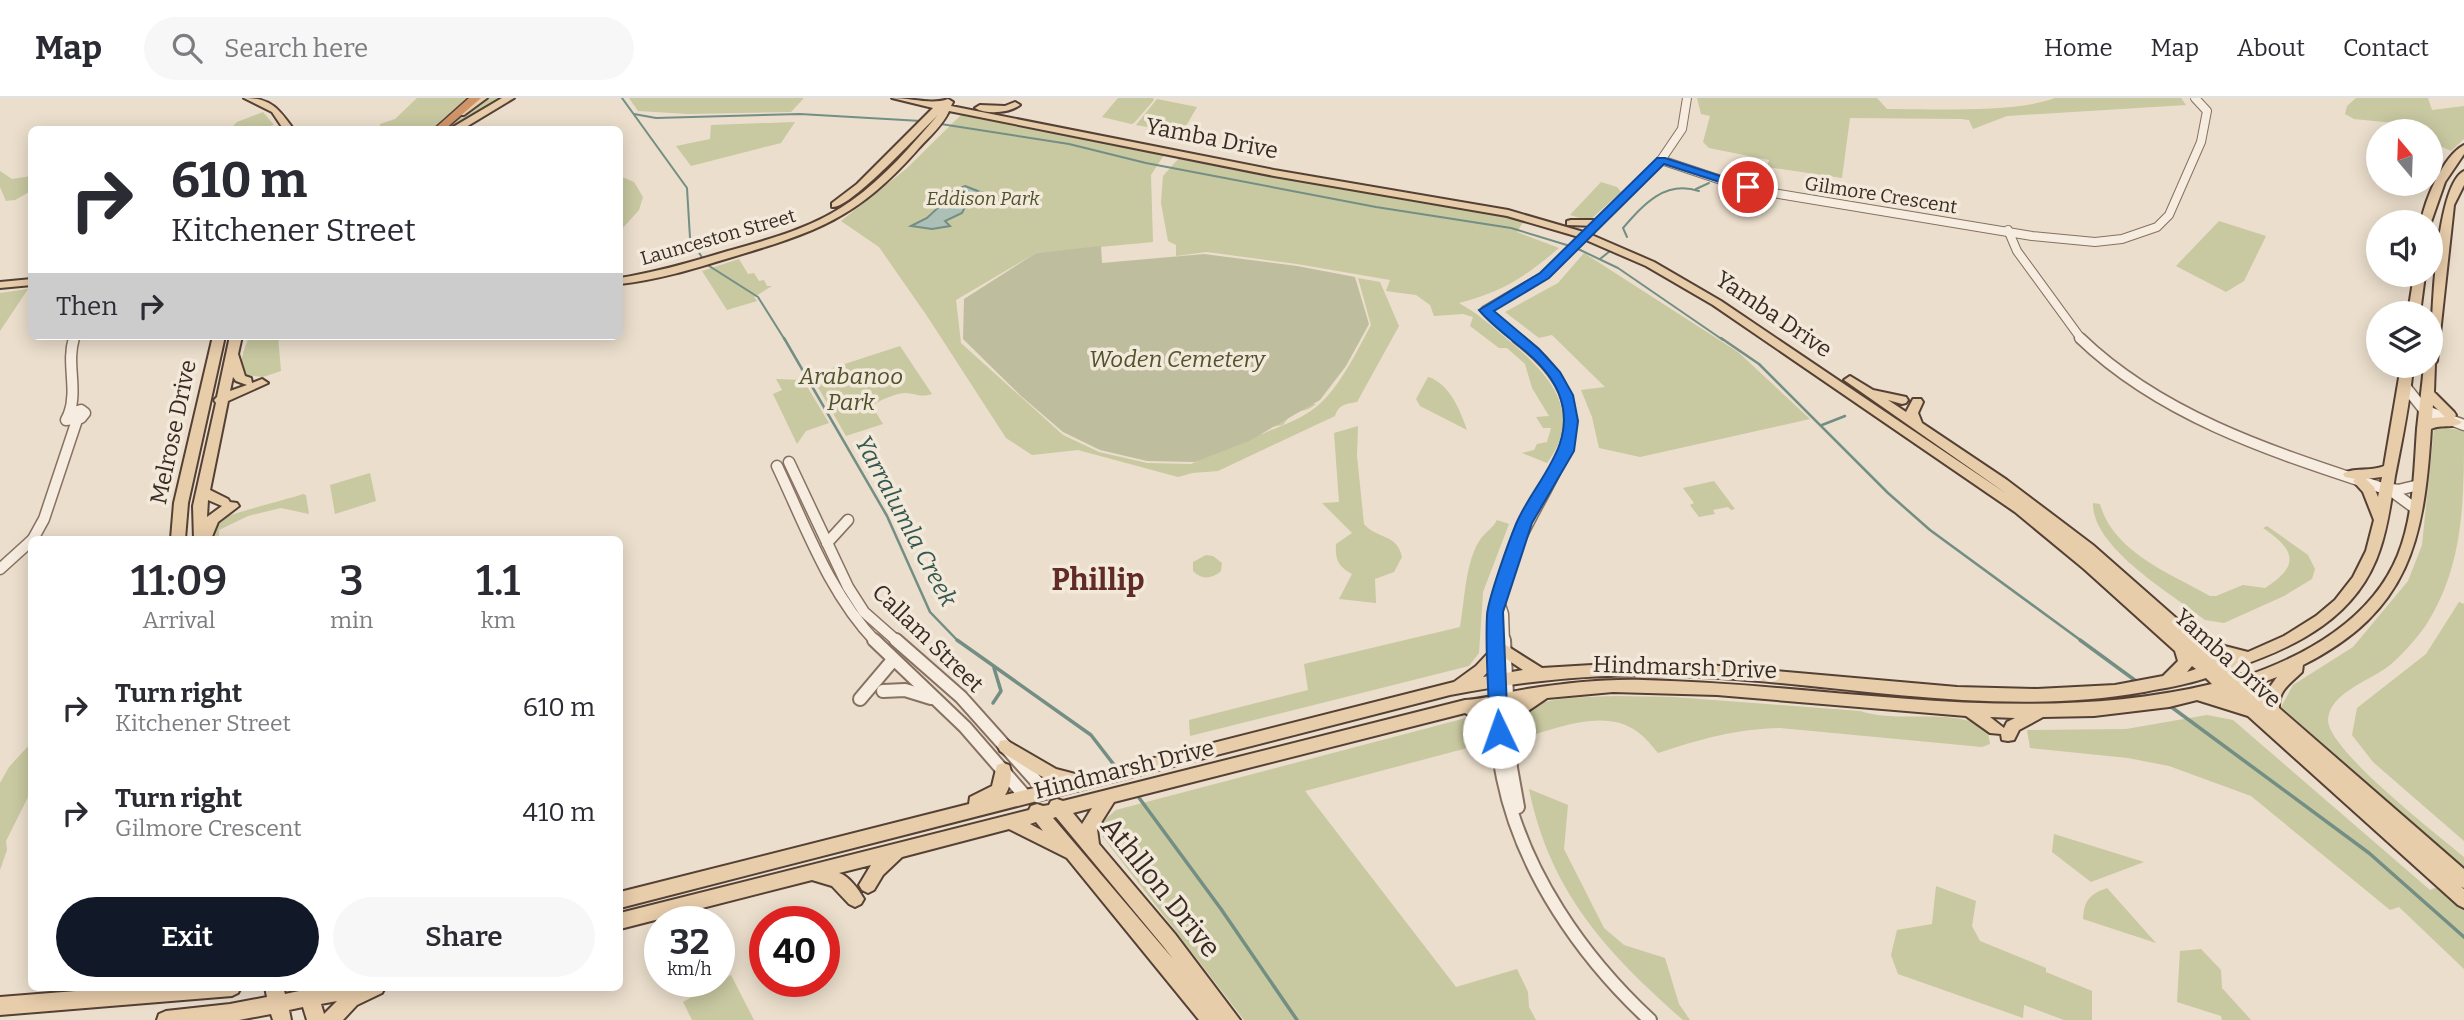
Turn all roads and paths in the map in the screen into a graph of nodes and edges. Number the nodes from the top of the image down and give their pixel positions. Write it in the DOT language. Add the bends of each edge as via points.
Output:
graph roads {
  1 [pos="248,98"];
  2 [pos="476,98"];
  3 [pos="482,98"];
  4 [pos="509,98"];
  5 [pos="895,98"];
  6 [pos="929,98"];
  7 [pos="1687,98"];
  8 [pos="2197,106"];
  9 [pos="1016,108"];
  10 [pos="936,115"];
  11 [pos="279,119"];
  12 [pos="442,126"];
  13 [pos="442,126"];
  14 [pos="460,126"];
  15 [pos="2464,148"];
  16 [pos="1660,162"];
  17 [pos="2464,174"];
  18 [pos="2428,210"];
  19 [pos="1569,227"];
  20 [pos="2004,231"];
  21 [pos="1583,238"];
  22 [pos="1609,241"];
  23 [pos="696,260"];
  24 [pos="623,273"];
  25 [pos="623,280"];
  26 [pos="28,282"];
  27 [pos="0,285"];
  28 [pos="2438,301"];
  29 [pos="74,340"];
  30 [pos="218,340"];
  31 [pos="235,340"];
  32 [pos="232,352"];
  33 [pos="2406,378"];
  34 [pos="2428,378"];
  35 [pos="1848,379"];
  36 [pos="247,381"];
  37 [pos="262,383"];
  38 [pos="2405,386"];
  39 [pos="207,391"];
  40 [pos="222,392"];
  41 [pos="2427,392"];
  42 [pos="1902,400"];
  43 [pos="1917,402"];
  44 [pos="2424,410"];
  45 [pos="2399,416"];
  46 [pos="2459,420"];
  47 [pos="1916,424"];
  48 [pos="2423,428"];
  49 [pos="2390,469"];
  50 [pos="2355,477"];
  51 [pos="2419,485"];
  52 [pos="2387,488"];
  53 [pos="203,492"];
  54 [pos="181,503"];
  55 [pos="2416,509"];
  56 [pos="199,514"];
  57 [pos="848,520"];
  58 [pos="2381,522"];
  59 [pos="34,536"];
  60 [pos="178,536"];
  61 [pos="179,536"];
  62 [pos="202,536"];
  63 [pos="203,536"];
  64 [pos="827,543"];
  65 [pos="28,544"];
  66 [pos="1,568"];
  67 [pos="2182,640"];
  68 [pos="1500,652"];
  69 [pos="2251,658"];
  70 [pos="892,660"];
  71 [pos="2300,660"];
  72 [pos="2217,669"];
  73 [pos="1538,673"];
  74 [pos="1501,679"];
  75 [pos="2162,684"];
  76 [pos="2235,685"];
  77 [pos="1450,689"];
  78 [pos="883,691"];
  79 [pos="1558,691"];
  80 [pos="2202,696"];
  81 [pos="1502,698"];
  82 [pos="860,699"];
  83 [pos="937,700"];
  84 [pos="1465,706"];
  85 [pos="2271,709"];
  86 [pos="1970,710"];
  87 [pos="2038,712"];
  88 [pos="1504,730"];
  89 [pos="2281,736"];
  90 [pos="1006,746"];
  91 [pos="1003,770"];
  92 [pos="1094,779"];
  93 [pos="1045,792"];
  94 [pos="1025,796"];
  95 [pos="1112,797"];
  96 [pos="1061,810"];
  97 [pos="1041,816"];
  98 [pos="929,821"];
  99 [pos="1013,823"];
  100 [pos="1093,846"];
  101 [pos="896,852"];
  102 [pos="1076,856"];
  103 [pos="813,873"];
  104 [pos="2464,880"];
  105 [pos="868,885"];
  106 [pos="625,897"];
  107 [pos="855,899"];
  108 [pos="2464,900"];
  109 [pos="623,920"];
  110 [pos="179,991"];
  111 [pos="368,991"];
  112 [pos="308,992"];
  113 [pos="278,1004"];
  114 [pos="0,1006"];
  115 [pos="230,1013"];
  116 [pos="166,1020"];
  117 [pos="256,1020"];
  118 [pos="316,1020"];
  119 [pos="330,1020"];
  120 [pos="1210,1020"];
  121 [pos="1231,1020"];
  122 [pos="1650,1020"];
  1 -- 11 [label="main road"];
  2 -- 12 [label="highway"];
  3 -- 13 [label="main road"];
  4 -- 14 [label="main road"];
  5 -- 10 [label="main road"];
  6 -- 10 [label="main road, Yamba Drive"];
  7 -- 16 [label="street" via="1682,129"];
  8 -- 20 [label="street, Gilmore Crescent" via="2207,118 2201,142 2169,215 2157,227 2095,242"];
  9 -- 10 [label="main road, Yamba Drive" via="976,107"];
  9 -- 10 [label="main road, Yamba Drive" via="986,116"];
  9 -- 19 [label="main road, Yamba Drive" via="1274,173"];
  9 -- 19 [label="main road, Yamba Drive" via="1028,118 1302,172 1474,199"];
  10 -- 23 [label="main road, Launceston Street" via="828,211"];
  15 -- 18 [label="main road" via="2430,199"];
  16 -- 20 [label="street, Gilmore Crescent" via="1773,193"];
  16 -- 21 [label="street"];
  17 -- 28 [label="main road, Hindmarsh Drive" via="2449,205"];
  19 -- 21 [label="main road"];
  19 -- 21 [label="main road, Yamba Drive"];
  20 -- 50 [label="street" via="2079,337 2147,392 2229,434"];
  21 -- 22 [label="main road, Yamba Drive"];
  21 -- 22 [label="main road"];
  21 -- 68 [label="street" via="1545,275 1485,310 1543,360 1566,395 1571,421 1567,451 1508,566 1495,612"];
  22 -- 35 [label="main road, Yamba Drive" via="1699,281"];
  22 -- 67 [label="main road, Yamba Drive" via="1703,294 1966,470"];
  23 -- 24 [label="main road, Launceston Street"];
  23 -- 25 [label="main road, Launceston Street"];
  26 -- 27 [label="main road"];
  29 -- 59 [label="street" via="70,353 74,416 44,519"];
  30 -- 39 [label="main road, Melrose Drive"];
  31 -- 32 [label="main road, Melrose Drive"];
  32 -- 36 [label="main road" via="240,378"];
  32 -- 40 [label="main road, Melrose Drive"];
  33 -- 38 [label="main road, Hindmarsh Drive"];
  34 -- 41 [label="main road, Hindmarsh Drive"];
  35 -- 42 [label="main road"];
  35 -- 47 [label="main road, Yamba Drive"];
  37 -- 40 [label="main road"];
  38 -- 44 [label="street"];
  38 -- 45 [label="main road, Hindmarsh Drive"];
  39 -- 40 [label="main road"];
  39 -- 54 [label="main road, Melrose Drive"];
  40 -- 53 [label="main road, Melrose Drive"];
  41 -- 44 [label="main road, Hindmarsh Drive"];
  41 -- 46 [label="main road"];
  43 -- 47 [label="main road" via="1912,413"];
  44 -- 45 [label="street"];
  44 -- 46 [label="street"];
  44 -- 48 [label="main road, Hindmarsh Drive"];
  45 -- 49 [label="main road, Hindmarsh Drive"];
  46 -- 48 [label="main road" via="2437,421"];
  47 -- 67 [label="main road, Yamba Drive" via="2062,528"];
  48 -- 51 [label="main road, Hindmarsh Drive"];
  49 -- 50 [label="main road"];
  49 -- 52 [label="main road, Hindmarsh Drive"];
  50 -- 52 [label="street"];
  50 -- 58 [label="main road" via="2369,490"];
  51 -- 52 [label="street"];
  51 -- 55 [label="main road, Hindmarsh Drive"];
  52 -- 55 [label="street"];
  52 -- 58 [label="main road, Hindmarsh Drive"];
  53 -- 56 [label="main road, Melrose Drive"];
  53 -- 63 [label="main road" via="228,504 212,517"];
  54 -- 56 [label="main road" via="192,514"];
  54 -- 60 [label="main road, Melrose Drive"];
  55 -- 71 [label="main road, Hindmarsh Drive" via="2397,572 2372,609 2342,636"];
  56 -- 61 [label="main road"];
  56 -- 62 [label="main road, Melrose Drive"];
  57 -- 64 [label="street"];
  58 -- 69 [label="main road, Hindmarsh Drive" via="2371,560 2348,596 2314,626"];
  64 -- 70 [label="street, Callam Street" via="783,464 836,592 852,617"];
  64 -- 90 [label="street, Callam Street" via="864,612 952,689"];
  65 -- 66 [label="street"];
  67 -- 69 [label="main road"];
  67 -- 72 [label="main road, Yamba Drive"];
  67 -- 75 [label="main road" via="2186,663"];
  68 -- 73 [label="main road"];
  68 -- 74 [label="street"];
  68 -- 77 [label="main road" via="1473,677"];
  69 -- 72 [label="main road, Hindmarsh Drive"];
  70 -- 82 [label="street"];
  70 -- 83 [label="street, Callam Street"];
  71 -- 76 [label="main road, Hindmarsh Drive"];
  71 -- 85 [label="main road" via="2273,692"];
  72 -- 75 [label="main road, Hindmarsh Drive"];
  72 -- 76 [label="main road, Yamba Drive"];
  73 -- 74 [label="main road, Hindmarsh Drive"];
  73 -- 75 [label="main road, Hindmarsh Drive" via="1675,669 1986,693 2060,694"];
  74 -- 77 [label="main road, Hindmarsh Drive"];
  74 -- 81 [label="street"];
  76 -- 80 [label="main road, Hindmarsh Drive"];
  76 -- 85 [label="main road, Yamba Drive"];
  76 -- 89 [label="main road, Yamba Drive"];
  77 -- 92 [label="main road, Hindmarsh Drive"];
  78 -- 83 [label="street" via="905,690"];
  79 -- 81 [label="main road, Hindmarsh Drive"];
  79 -- 86 [label="main road, Hindmarsh Drive" via="1675,687"];
  79 -- 88 [label="main road" via="1525,704"];
  80 -- 87 [label="main road, Hindmarsh Drive" via="2151,705"];
  80 -- 89 [label="main road" via="2241,708"];
  81 -- 84 [label="main road, Hindmarsh Drive"];
  81 -- 88 [label="street"];
  83 -- 91 [label="street, Callam Street"];
  84 -- 88 [label="main road"];
  84 -- 95 [label="main road, Hindmarsh Drive"];
  85 -- 104 [label="main road, Yamba Drive"];
  86 -- 87 [label="main road, Hindmarsh Drive"];
  86 -- 87 [label="main road" via="2002,732"];
  88 -- 122 [label="street" via="1503,779 1513,818 1554,903 1590,954"];
  89 -- 108 [label="main road, Yamba Drive"];
  90 -- 92 [label="main road" via="1069,781"];
  90 -- 93 [label="street, Callam Street"];
  91 -- 94 [label="street, Callam Street"];
  91 -- 98 [label="main road" via="1000,790"];
  92 -- 93 [label="main road, Hindmarsh Drive"];
  93 -- 94 [label="main road, Hindmarsh Drive"];
  93 -- 96 [label="main road, Athllon Drive"];
  94 -- 97 [label="main road, Athllon Drive"];
  94 -- 98 [label="main road, Hindmarsh Drive"];
  95 -- 96 [label="main road, Hindmarsh Drive"];
  95 -- 100 [label="main road" via="1088,828"];
  96 -- 97 [label="main road, Hindmarsh Drive"];
  96 -- 100 [label="main road, Athllon Drive"];
  97 -- 99 [label="main road, Hindmarsh Drive"];
  97 -- 102 [label="main road, Athllon Drive"];
  98 -- 106 [label="main road, Hindmarsh Drive"];
  99 -- 101 [label="main road, Hindmarsh Drive"];
  99 -- 102 [label="main road"];
  100 -- 121 [label="main road, Athllon Drive"];
  101 -- 103 [label="main road, Hindmarsh Drive"];
  101 -- 105 [label="main road"];
  102 -- 120 [label="main road, Athllon Drive"];
  103 -- 107 [label="main road" via="838,880"];
  103 -- 109 [label="main road, Hindmarsh Drive"];
  110 -- 114 [label="main road"];
  111 -- 119 [label="main road" via="351,999"];
  112 -- 113 [label="main road"];
  112 -- 118 [label="main road"];
  113 -- 115 [label="main road"];
  115 -- 116 [label="main road"];
  115 -- 117 [label="main road"];
}
